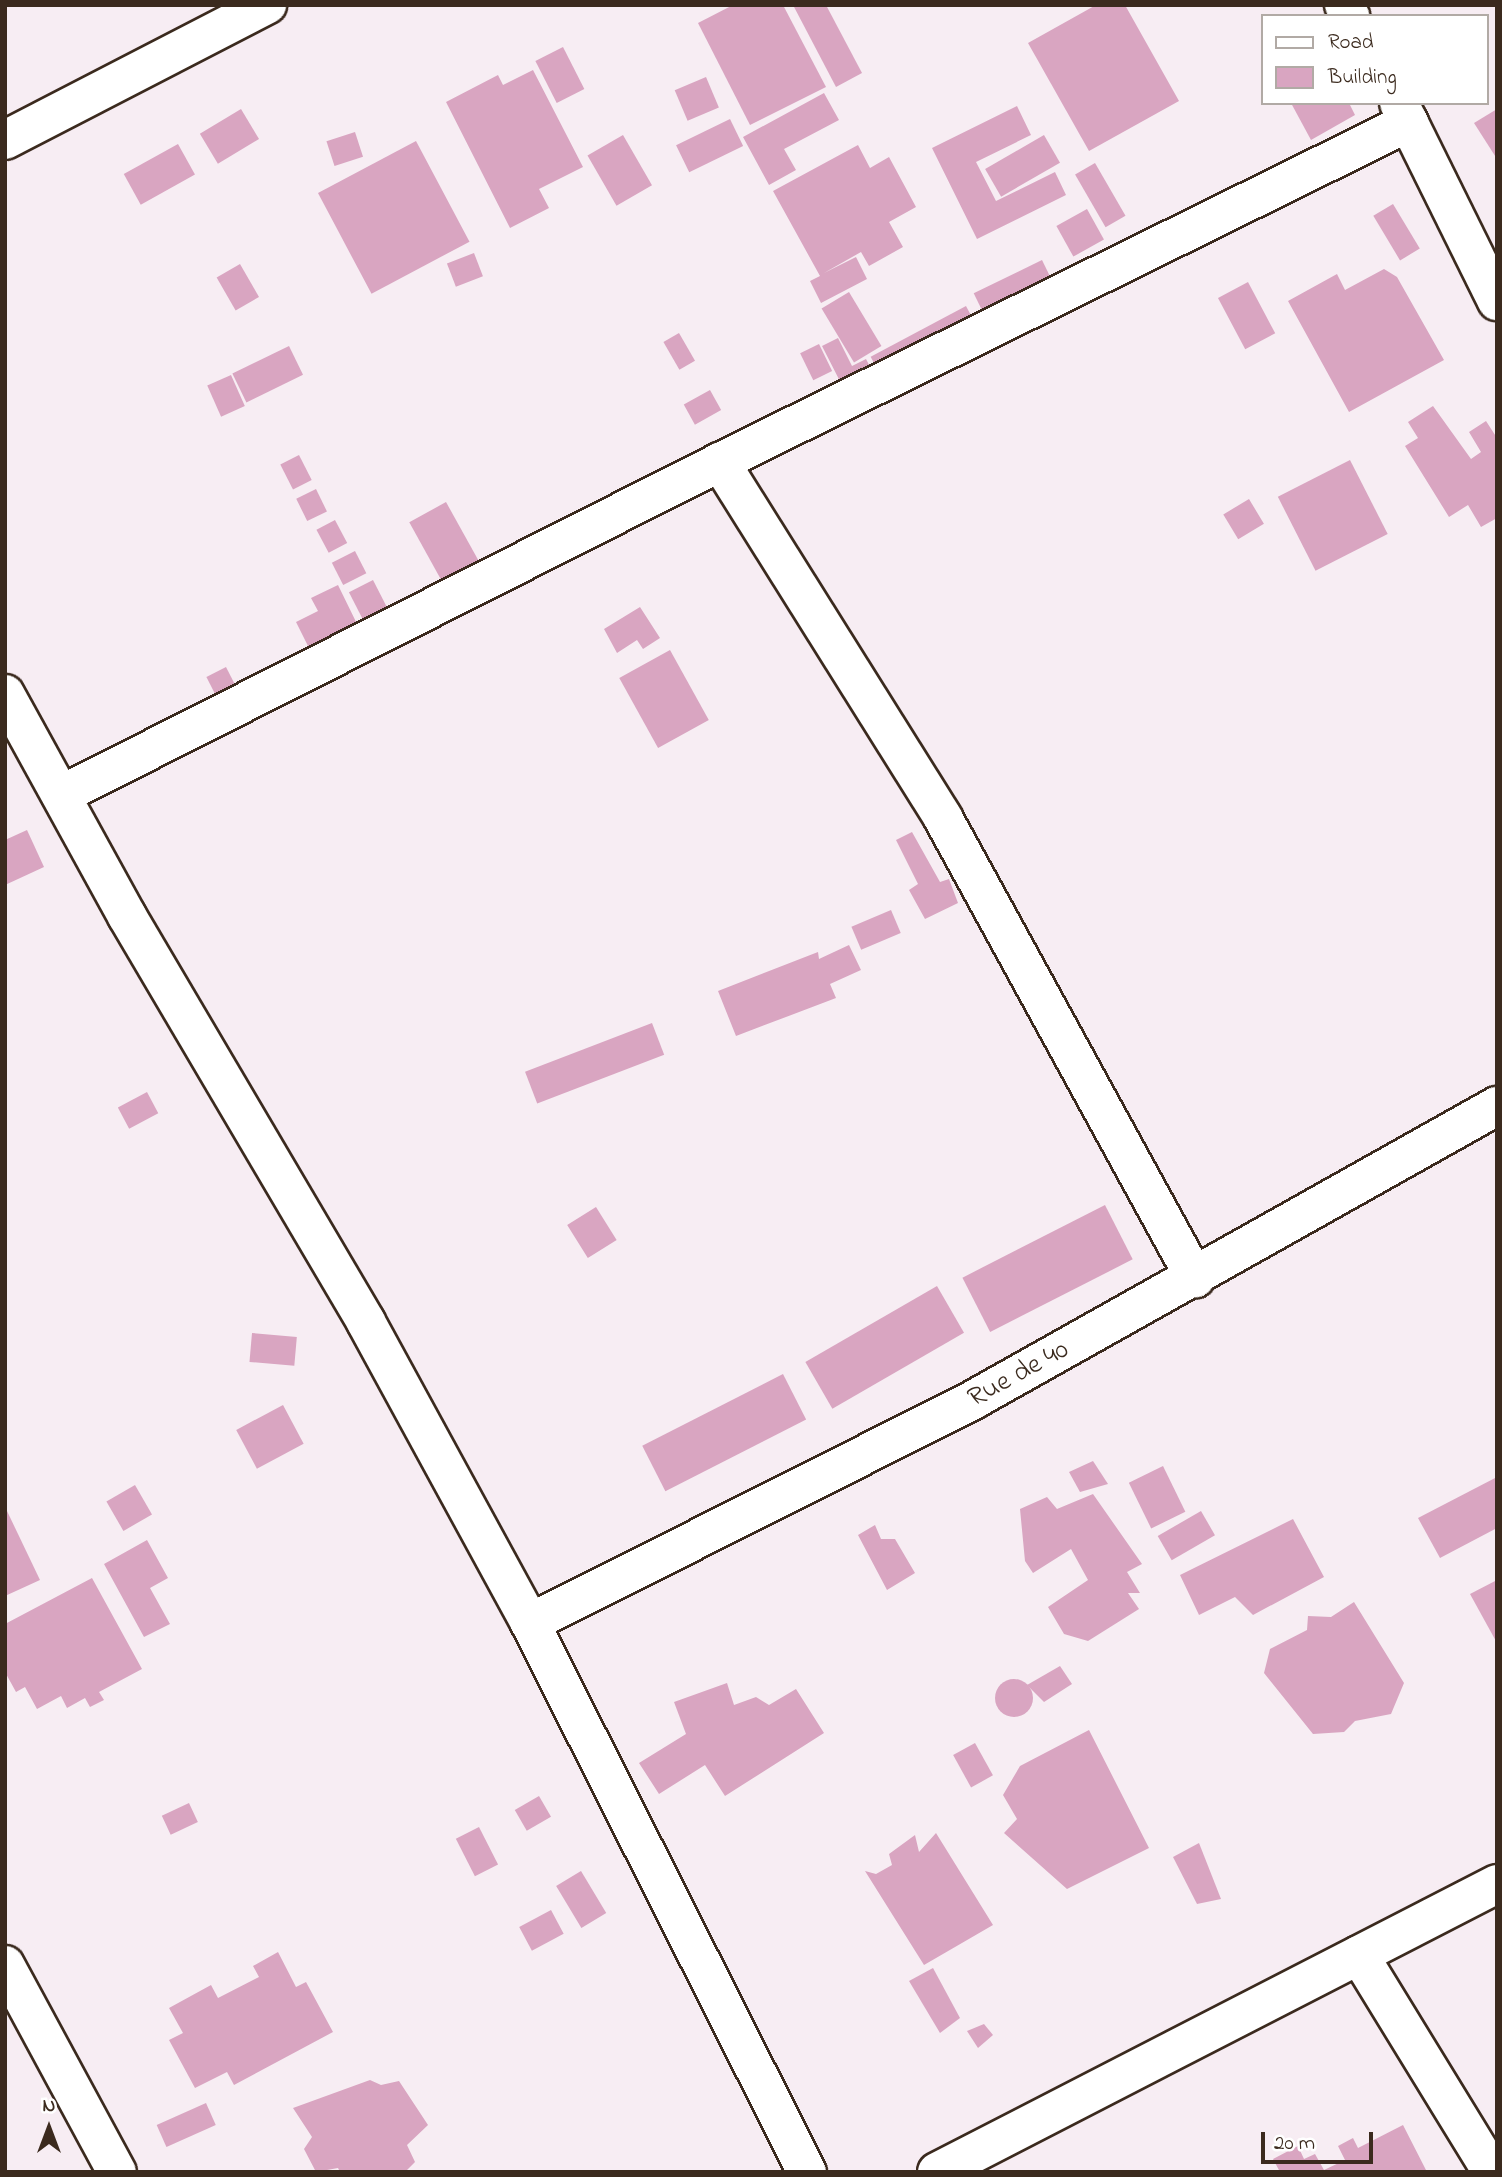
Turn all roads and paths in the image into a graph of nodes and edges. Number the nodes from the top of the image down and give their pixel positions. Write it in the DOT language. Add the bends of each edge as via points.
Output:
graph roads {
  1 [pos="267,5"];
  2 [pos="1404,113"];
  3 [pos="5,141"];
  4 [pos="1497,301"];
  5 [pos="720,462"];
  6 [pos="5,694"];
  7 [pos="61,795"];
  8 [pos="1497,1106"];
  9 [pos="1195,1278"];
  10 [pos="530,1623"];
  11 [pos="1497,1884"];
  12 [pos="1359,1955"];
  13 [pos="5,1965"];
  14 [pos="117,2172"];
  15 [pos="807,2172"];
  16 [pos="937,2172"];
  17 [pos="1492,2172"];
  1 -- 3 [label="street"];
  2 -- 4 [label="street"];
  2 -- 5 [label="street"];
  5 -- 7 [label="street"];
  5 -- 9 [label="street" via="943,818"];
  6 -- 7 [label="street"];
  7 -- 10 [label="street" via="127,916 366,1321"];
  8 -- 9 [label="street, Rue de 40"];
  9 -- 10 [label="street, Rue de 40" via="974,1400"];
  10 -- 15 [label="street"];
  11 -- 12 [label="street"];
  12 -- 16 [label="street"];
  12 -- 17 [label="street"];
  13 -- 14 [label="street"];
}
